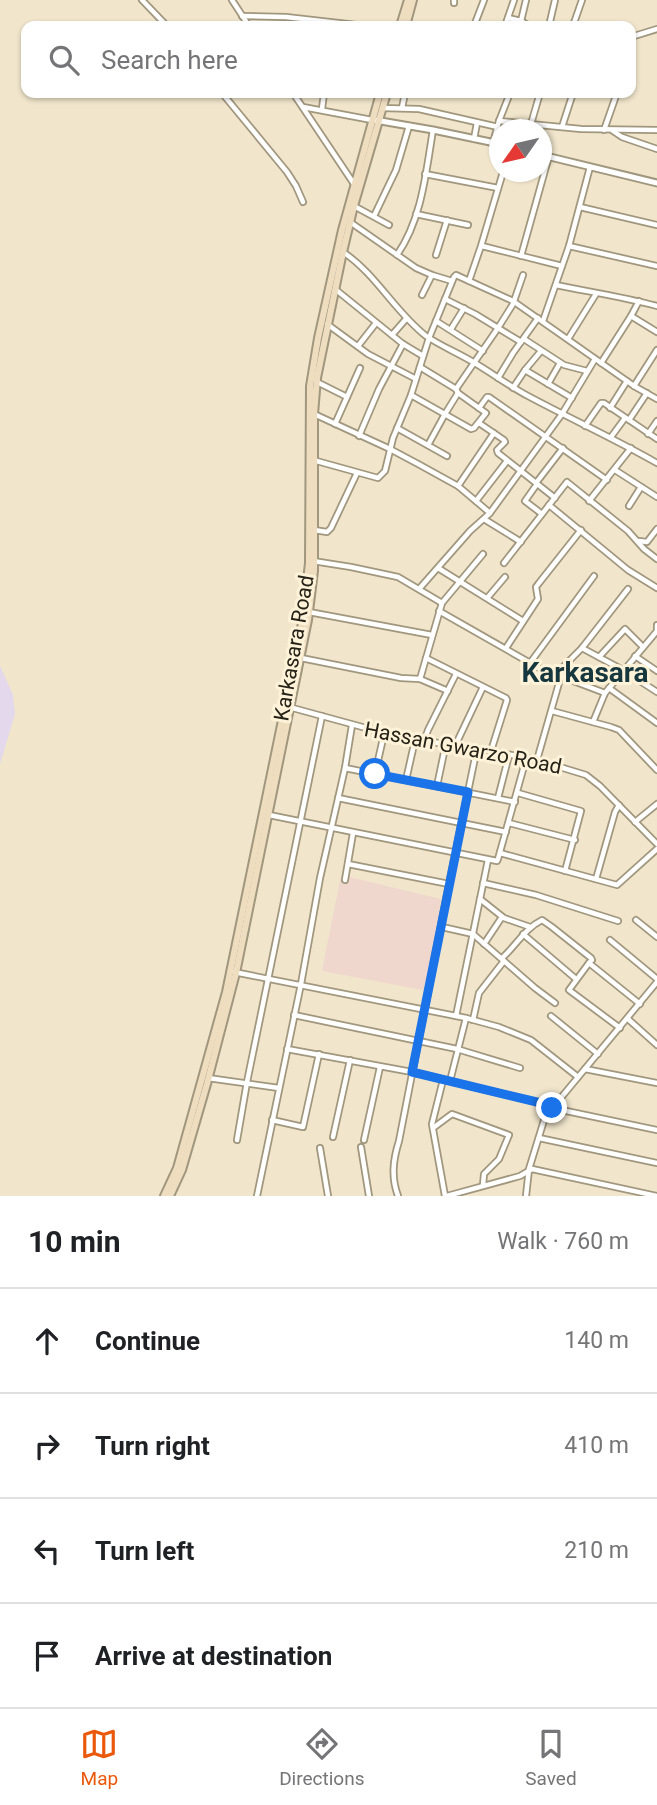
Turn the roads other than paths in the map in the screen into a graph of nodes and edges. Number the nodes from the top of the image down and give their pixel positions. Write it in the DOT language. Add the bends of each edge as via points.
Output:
graph roads {
  1 [pos="142,0"];
  2 [pos="232,0"];
  3 [pos="408,0"];
  4 [pos="413,0"];
  5 [pos="484,0"];
  6 [pos="514,0"];
  7 [pos="526,0"];
  8 [pos="555,0"];
  9 [pos="582,0"];
  10 [pos="242,16"];
  11 [pos="508,18"];
  12 [pos="162,21"];
  13 [pos="246,21"];
  14 [pos="316,21"];
  15 [pos="406,21"];
  16 [pos="407,21"];
  17 [pos="476,21"];
  18 [pos="507,21"];
  19 [pos="521,21"];
  20 [pos="550,21"];
  21 [pos="575,21"];
  22 [pos="657,29"];
  23 [pos="636,35"];
  24 [pos="226,98"];
  25 [pos="296,98"];
  26 [pos="323,98"];
  27 [pos="379,98"];
  28 [pos="385,98"];
  29 [pos="404,98"];
  30 [pos="508,98"];
  31 [pos="539,98"];
  32 [pos="571,98"];
  33 [pos="615,98"];
  34 [pos="302,107"];
  35 [pos="382,108"];
  36 [pos="402,108"];
  37 [pos="322,109"];
  38 [pos="500,119"];
  39 [pos="532,119"];
  40 [pos="375,120"];
  41 [pos="477,123"];
  42 [pos="489,124"];
  43 [pos="409,126"];
  44 [pos="552,126"];
  45 [pos="562,127"];
  46 [pos="433,130"];
  47 [pos="604,130"];
  48 [pos="611,130"];
  49 [pos="657,130"];
  50 [pos="474,139"];
  51 [pos="489,142"];
  52 [pos="657,149"];
  53 [pos="552,157"];
  54 [pos="590,167"];
  55 [pos="425,174"];
  56 [pos="500,182"];
  57 [pos="542,182"];
  58 [pos="657,183"];
  59 [pos="354,184"];
  60 [pos="499,188"];
  61 [pos="303,202"];
  62 [pos="354,206"];
  63 [pos="579,206"];
  64 [pos="416,214"];
  65 [pos="374,216"];
  66 [pos="447,220"];
  67 [pos="350,222"];
  68 [pos="389,225"];
  69 [pos="468,225"];
  70 [pos="657,225"];
  71 [pos="481,246"];
  72 [pos="569,246"];
  73 [pos="343,252"];
  74 [pos="397,255"];
  75 [pos="436,255"];
  76 [pos="521,256"];
  77 [pos="562,266"];
  78 [pos="657,266"];
  79 [pos="432,275"];
  80 [pos="523,275"];
  81 [pos="452,281"];
  82 [pos="469,281"];
  83 [pos="556,285"];
  84 [pos="335,289"];
  85 [pos="596,294"];
  86 [pos="422,295"];
  87 [pos="445,299"];
  88 [pos="513,301"];
  89 [pos="639,301"];
  90 [pos="657,306"];
  91 [pos="464,308"];
  92 [pos="631,316"];
  93 [pos="406,318"];
  94 [pos="541,319"];
  95 [pos="436,321"];
  96 [pos="376,323"];
  97 [pos="327,324"];
  98 [pos="498,328"];
  99 [pos="452,329"];
  100 [pos="657,332"];
  101 [pos="392,335"];
  102 [pos="429,338"];
  103 [pos="568,339"];
  104 [pos="522,340"];
  105 [pos="403,344"];
  106 [pos="358,346"];
  107 [pos="657,350"];
  108 [pos="483,351"];
  109 [pos="541,351"];
  110 [pos="423,356"];
  111 [pos="598,361"];
  112 [pos="475,363"];
  113 [pos="560,363"];
  114 [pos="391,367"];
  115 [pos="420,367"];
  116 [pos="360,368"];
  117 [pos="525,370"];
  118 [pos="588,371"];
  119 [pos="498,378"];
  120 [pos="416,379"];
  121 [pos="627,381"];
  122 [pos="317,382"];
  123 [pos="548,384"];
  124 [pos="634,386"];
  125 [pos="513,388"];
  126 [pos="457,391"];
  127 [pos="647,393"];
  128 [pos="411,395"];
  129 [pos="347,397"];
  130 [pos="572,398"];
  131 [pos="657,399"];
  132 [pos="479,408"];
  133 [pos="610,408"];
  134 [pos="314,414"];
  135 [pos="444,414"];
  136 [pos="562,414"];
  137 [pos="627,419"];
  138 [pos="657,421"];
  139 [pos="479,423"];
  140 [pos="335,424"];
  141 [pos="585,425"];
  142 [pos="397,428"];
  143 [pos="494,433"];
  144 [pos="648,433"];
  145 [pos="359,436"];
  146 [pos="545,436"];
  147 [pos="611,437"];
  148 [pos="657,439"];
  149 [pos="311,445"];
  150 [pos="428,445"];
  151 [pos="563,448"];
  152 [pos="631,448"];
  153 [pos="390,449"];
  154 [pos="447,456"];
  155 [pos="311,460"];
  156 [pos="508,461"];
  157 [pos="657,463"];
  158 [pos="520,470"];
  159 [pos="615,470"];
  160 [pos="357,473"];
  161 [pos="607,480"];
  162 [pos="536,483"];
  163 [pos="458,486"];
  164 [pos="641,487"];
  165 [pos="657,497"];
  166 [pos="555,498"];
  167 [pos="589,500"];
  168 [pos="476,501"];
  169 [pos="549,505"];
  170 [pos="629,506"];
  171 [pos="490,513"];
  172 [pos="542,514"];
  173 [pos="484,519"];
  174 [pos="657,529"];
  175 [pos="314,530"];
  176 [pos="581,530"];
  177 [pos="521,541"];
  178 [pos="638,541"];
  179 [pos="483,554"];
  180 [pos="656,557"];
  181 [pos="312,561"];
  182 [pos="504,564"];
  183 [pos="438,568"];
  184 [pos="505,576"];
  185 [pos="594,576"];
  186 [pos="460,582"];
  187 [pos="657,588"];
  188 [pos="419,589"];
  189 [pos="628,589"];
  190 [pos="488,597"];
  191 [pos="442,603"];
  192 [pos="439,611"];
  193 [pos="309,612"];
  194 [pos="523,621"];
  195 [pos="656,630"];
  196 [pos="432,635"];
  197 [pos="643,647"];
  198 [pos="506,648"];
  199 [pos="582,648"];
  200 [pos="635,656"];
  201 [pos="599,657"];
  202 [pos="301,658"];
  203 [pos="426,658"];
  204 [pos="530,663"];
  205 [pos="623,670"];
  206 [pos="657,671"];
  207 [pos="456,674"];
  208 [pos="558,675"];
  209 [pos="420,679"];
  210 [pos="483,687"];
  211 [pos="448,691"];
  212 [pos="607,691"];
  213 [pos="657,692"];
  214 [pos="287,706"];
  215 [pos="552,711"];
  216 [pos="322,716"];
  217 [pos="593,722"];
  218 [pos="657,723"];
  219 [pos="352,725"];
  220 [pos="384,733"];
  221 [pos="415,740"];
  222 [pos="424,741"];
  223 [pos="446,743"];
  224 [pos="456,744"];
  225 [pos="477,748"];
  226 [pos="491,751"];
  227 [pos="509,755"];
  228 [pos="526,759"];
  229 [pos="537,760"];
  230 [pos="345,768"];
  231 [pos="657,770"];
  232 [pos="375,774"];
  233 [pos="406,780"];
  234 [pos="437,786"];
  235 [pos="468,792"];
  236 [pos="518,793"];
  237 [pos="338,798"];
  238 [pos="498,798"];
  239 [pos="515,802"];
  240 [pos="657,804"];
  241 [pos="619,805"];
  242 [pos="268,815"];
  243 [pos="300,822"];
  244 [pos="462,822"];
  245 [pos="635,822"];
  246 [pos="509,823"];
  247 [pos="331,828"];
  248 [pos="506,832"];
  249 [pos="353,833"];
  250 [pos="575,840"];
  251 [pos="657,846"];
  252 [pos="456,853"];
  253 [pos="500,853"];
  254 [pos="488,859"];
  255 [pos="348,864"];
  256 [pos="565,871"];
  257 [pos="596,879"];
  258 [pos="345,880"];
  259 [pos="483,883"];
  260 [pos="449,884"];
  261 [pos="480,899"];
  262 [pos="502,917"];
  263 [pos="636,920"];
  264 [pos="618,921"];
  265 [pos="441,927"];
  266 [pos="531,927"];
  267 [pos="473,934"];
  268 [pos="523,934"];
  269 [pos="657,937"];
  270 [pos="610,940"];
  271 [pos="484,944"];
  272 [pos="503,959"];
  273 [pos="589,963"];
  274 [pos="233,972"];
  275 [pos="268,978"];
  276 [pos="576,979"];
  277 [pos="657,981"];
  278 [pos="301,984"];
  279 [pos="555,1003"];
  280 [pos="640,1004"];
  281 [pos="425,1010"];
  282 [pos="294,1015"];
  283 [pos="456,1016"];
  284 [pos="551,1016"];
  285 [pos="466,1018"];
  286 [pos="628,1019"];
  287 [pos="473,1020"];
  288 [pos="620,1028"];
  289 [pos="419,1042"];
  290 [pos="657,1045"];
  291 [pos="287,1049"];
  292 [pos="457,1049"];
  293 [pos="319,1054"];
  294 [pos="598,1054"];
  295 [pos="350,1060"];
  296 [pos="380,1067"];
  297 [pos="520,1068"];
  298 [pos="584,1069"];
  299 [pos="412,1072"];
  300 [pos="206,1077"];
  301 [pos="578,1077"];
  302 [pos="443,1080"];
  303 [pos="247,1082"];
  304 [pos="450,1082"];
  305 [pos="657,1083"];
  306 [pos="279,1087"];
  307 [pos="552,1108"];
  308 [pos="272,1120"];
  309 [pos="433,1128"];
  310 [pos="657,1130"];
  311 [pos="333,1137"];
  312 [pos="539,1138"];
  313 [pos="237,1140"];
  314 [pos="364,1140"];
  315 [pos="361,1147"];
  316 [pos="320,1148"];
  317 [pos="657,1163"];
  318 [pos="530,1169"];
  319 [pos="483,1185"];
  320 [pos="164,1196"];
  321 [pos="170,1196"];
  322 [pos="257,1196"];
  323 [pos="328,1196"];
  324 [pos="369,1196"];
  325 [pos="398,1196"];
  326 [pos="446,1196"];
  327 [pos="526,1196"];
  328 [pos="657,1196"];
  1 -- 12 [label="street"];
  2 -- 10 [label="street"];
  3 -- 15 [label="main road"];
  4 -- 16 [label="main road"];
  5 -- 17 [label="street"];
  6 -- 11 [label="street"];
  7 -- 19 [label="street"];
  8 -- 20 [label="street"];
  9 -- 21 [label="street"];
  10 -- 13 [label="street"];
  10 -- 14 [label="street"];
  11 -- 18 [label="street"];
  11 -- 19 [label="street"];
  22 -- 23 [label="street"];
  24 -- 61 [label="street" via="287,172"];
  25 -- 34 [label="street"];
  26 -- 37 [label="street"];
  27 -- 40 [label="main road, Karkasara Road"];
  28 -- 35 [label="main road, Karkasara Road"];
  29 -- 36 [label="street"];
  30 -- 38 [label="street"];
  31 -- 39 [label="street"];
  32 -- 45 [label="street"];
  33 -- 47 [label="street"];
  34 -- 37 [label="street"];
  34 -- 59 [label="street"];
  35 -- 36 [label="street"];
  35 -- 40 [label="main road, Karkasara Road"];
  36 -- 41 [label="street"];
  37 -- 40 [label="street"];
  40 -- 43 [label="street"];
  40 -- 59 [label="main road, Karkasara Road"];
  40 -- 62 [label="main road, Karkasara Road"];
  41 -- 42 [label="street"];
  41 -- 50 [label="street"];
  43 -- 46 [label="street"];
  43 -- 65 [label="street" via="396,170"];
  44 -- 45 [label="street"];
  45 -- 47 [label="street"];
  46 -- 50 [label="street"];
  46 -- 55 [label="street"];
  47 -- 48 [label="street"];
  48 -- 49 [label="street"];
  48 -- 52 [label="street"];
  50 -- 51 [label="street"];
  53 -- 54 [label="street"];
  54 -- 58 [label="street"];
  54 -- 63 [label="street"];
  55 -- 60 [label="street"];
  55 -- 64 [label="street"];
  56 -- 60 [label="street"];
  57 -- 76 [label="street"];
  59 -- 149 [label="main road, Karkasara Road" via="316,349 310,386"];
  60 -- 71 [label="street"];
  62 -- 65 [label="street"];
  62 -- 67 [label="main road, Karkasara Road"];
  63 -- 70 [label="street"];
  63 -- 72 [label="street"];
  64 -- 66 [label="street"];
  64 -- 74 [label="street"];
  65 -- 68 [label="street"];
  66 -- 69 [label="street"];
  66 -- 75 [label="street"];
  67 -- 73 [label="main road, Karkasara Road"];
  67 -- 74 [label="street"];
  71 -- 76 [label="street"];
  71 -- 82 [label="street"];
  72 -- 77 [label="street"];
  72 -- 78 [label="street"];
  73 -- 84 [label="main road, Karkasara Road"];
  73 -- 93 [label="street"];
  74 -- 79 [label="street"];
  76 -- 77 [label="street"];
  77 -- 83 [label="street"];
  79 -- 81 [label="street"];
  79 -- 86 [label="street"];
  80 -- 88 [label="street"];
  81 -- 82 [label="street" via="456,275"];
  81 -- 87 [label="street"];
  82 -- 88 [label="street"];
  83 -- 85 [label="street"];
  83 -- 94 [label="street"];
  84 -- 96 [label="street"];
  84 -- 97 [label="main road, Karkasara Road"];
  85 -- 89 [label="street"];
  85 -- 103 [label="street"];
  87 -- 91 [label="street"];
  87 -- 95 [label="street"];
  88 -- 94 [label="street"];
  88 -- 98 [label="street"];
  89 -- 90 [label="street"];
  89 -- 92 [label="street"];
  91 -- 98 [label="street"];
  91 -- 99 [label="street"];
  92 -- 100 [label="street"];
  92 -- 111 [label="street"];
  93 -- 101 [label="street"];
  93 -- 102 [label="street"];
  94 -- 103 [label="street"];
  94 -- 104 [label="street"];
  95 -- 99 [label="street"];
  95 -- 102 [label="street"];
  96 -- 101 [label="street"];
  96 -- 106 [label="street"];
  97 -- 106 [label="street"];
  97 -- 122 [label="main road, Karkasara Road"];
  98 -- 104 [label="street"];
  98 -- 108 [label="street"];
  99 -- 108 [label="street"];
  101 -- 105 [label="street"];
  102 -- 110 [label="street"];
  102 -- 112 [label="street"];
  103 -- 111 [label="street"];
  104 -- 109 [label="street"];
  104 -- 119 [label="street"];
  105 -- 110 [label="street"];
  105 -- 114 [label="street"];
  106 -- 114 [label="street"];
  107 -- 124 [label="street"];
  108 -- 112 [label="street"];
  109 -- 113 [label="street"];
  109 -- 117 [label="street"];
  110 -- 115 [label="street"];
  111 -- 118 [label="street"];
  111 -- 121 [label="street"];
  112 -- 119 [label="street"];
  112 -- 126 [label="street"];
  113 -- 118 [label="street"];
  113 -- 123 [label="street"];
  114 -- 120 [label="street"];
  114 -- 145 [label="street"];
  115 -- 120 [label="street"];
  115 -- 126 [label="street"];
  116 -- 129 [label="street"];
  117 -- 123 [label="street"];
  117 -- 125 [label="street"];
  118 -- 130 [label="street"];
  119 -- 125 [label="street"];
  120 -- 128 [label="street"];
  121 -- 124 [label="street"];
  121 -- 133 [label="street"];
  122 -- 129 [label="street"];
  122 -- 134 [label="main road, Karkasara Road"];
  123 -- 130 [label="street"];
  124 -- 127 [label="street"];
  125 -- 136 [label="street"];
  126 -- 132 [label="street"];
  126 -- 135 [label="street"];
  127 -- 131 [label="street"];
  127 -- 137 [label="street"];
  128 -- 135 [label="street"];
  128 -- 142 [label="street"];
  129 -- 140 [label="street"];
  130 -- 136 [label="street"];
  132 -- 139 [label="street" via="485,413"];
  132 -- 146 [label="street" via="489,397"];
  133 -- 137 [label="street"];
  133 -- 141 [label="street" via="601,403"];
  134 -- 140 [label="street"];
  134 -- 149 [label="main road, Karkasara Road"];
  135 -- 139 [label="street" via="471,429"];
  135 -- 150 [label="street"];
  136 -- 141 [label="street"];
  136 -- 146 [label="street"];
  137 -- 144 [label="street"];
  137 -- 147 [label="street"];
  138 -- 144 [label="street"];
  139 -- 143 [label="street"];
  140 -- 145 [label="street"];
  141 -- 147 [label="street"];
  142 -- 150 [label="street"];
  142 -- 153 [label="street"];
  143 -- 156 [label="street" via="505,441 497,452"];
  143 -- 163 [label="street"];
  144 -- 148 [label="street"];
  145 -- 153 [label="street"];
  146 -- 151 [label="street"];
  146 -- 158 [label="street"];
  147 -- 152 [label="street"];
  149 -- 155 [label="main road, Karkasara Road"];
  150 -- 154 [label="street"];
  151 -- 161 [label="street"];
  151 -- 162 [label="street"];
  152 -- 157 [label="street"];
  152 -- 159 [label="street"];
  153 -- 160 [label="street" via="385,471 378,478"];
  153 -- 163 [label="street"];
  155 -- 160 [label="street"];
  155 -- 175 [label="main road, Karkasara Road"];
  155 -- 181 [label="main road, Karkasara Road"];
  156 -- 158 [label="street"];
  156 -- 168 [label="street"];
  158 -- 162 [label="street"];
  158 -- 171 [label="street"];
  159 -- 161 [label="street"];
  159 -- 164 [label="street"];
  160 -- 175 [label="street" via="331,528 327,532"];
  161 -- 167 [label="street"];
  162 -- 166 [label="street"];
  162 -- 172 [label="street" via="525,501"];
  163 -- 168 [label="street"];
  164 -- 165 [label="street"];
  164 -- 170 [label="street"];
  166 -- 167 [label="street" via="568,482"];
  166 -- 169 [label="street"];
  167 -- 178 [label="street"];
  168 -- 171 [label="street"];
  169 -- 172 [label="street"];
  169 -- 176 [label="street"];
  171 -- 173 [label="street"];
  172 -- 177 [label="street"];
  173 -- 177 [label="street"];
  173 -- 183 [label="street"];
  174 -- 178 [label="street" via="647,542"];
  175 -- 181 [label="main road, Karkasara Road"];
  176 -- 187 [label="street"];
  176 -- 194 [label="street" via="539,583 538,599"];
  177 -- 182 [label="street"];
  178 -- 180 [label="street"];
  179 -- 186 [label="street"];
  181 -- 188 [label="street" via="398,577"];
  181 -- 193 [label="main road, Karkasara Road"];
  181 -- 214 [label="main road, Karkasara Road"];
  183 -- 186 [label="street"];
  183 -- 188 [label="street"];
  184 -- 190 [label="street"];
  185 -- 204 [label="street"];
  186 -- 190 [label="street"];
  186 -- 191 [label="street"];
  188 -- 191 [label="street"];
  189 -- 199 [label="street"];
  190 -- 194 [label="street"];
  191 -- 192 [label="street"];
  192 -- 196 [label="street"];
  192 -- 198 [label="street"];
  193 -- 196 [label="street"];
  193 -- 202 [label="main road, Karkasara Road"];
  194 -- 198 [label="street"];
  195 -- 197 [label="street"];
  196 -- 203 [label="street"];
  197 -- 200 [label="street"];
  197 -- 201 [label="street" via="625,629"];
  198 -- 204 [label="street"];
  199 -- 201 [label="street"];
  199 -- 208 [label="street"];
  200 -- 205 [label="street"];
  200 -- 206 [label="street"];
  201 -- 205 [label="street"];
  202 -- 209 [label="street"];
  202 -- 214 [label="main road, Karkasara Road"];
  203 -- 207 [label="street"];
  203 -- 209 [label="street"];
  204 -- 208 [label="street"];
  205 -- 212 [label="street"];
  205 -- 213 [label="street"];
  207 -- 210 [label="street"];
  207 -- 211 [label="street"];
  208 -- 212 [label="street"];
  208 -- 215 [label="street"];
  209 -- 211 [label="street"];
  210 -- 224 [label="street"];
  210 -- 226 [label="street" via="507,700"];
  211 -- 222 [label="street"];
  212 -- 217 [label="street"];
  212 -- 218 [label="street"];
  214 -- 216 [label="street, Hassan Gwarzo Road"];
  214 -- 242 [label="main road, Karkasara Road"];
  214 -- 274 [label="main road, Karkasara Road"];
  215 -- 217 [label="street"];
  215 -- 229 [label="street"];
  216 -- 219 [label="street, Hassan Gwarzo Road"];
  216 -- 243 [label="street"];
  217 -- 231 [label="street" via="618,730"];
  219 -- 220 [label="street, Hassan Gwarzo Road"];
  219 -- 230 [label="street"];
  220 -- 221 [label="street, Hassan Gwarzo Road"];
  220 -- 232 [label="street"];
  221 -- 222 [label="street, Hassan Gwarzo Road"];
  221 -- 233 [label="street"];
  222 -- 223 [label="street, Hassan Gwarzo Road"];
  223 -- 224 [label="street, Hassan Gwarzo Road"];
  223 -- 234 [label="street"];
  224 -- 225 [label="street, Hassan Gwarzo Road"];
  225 -- 226 [label="street, Hassan Gwarzo Road"];
  225 -- 235 [label="street"];
  226 -- 227 [label="street, Hassan Gwarzo Road"];
  227 -- 228 [label="street, Hassan Gwarzo Road"];
  227 -- 238 [label="street"];
  228 -- 229 [label="street, Hassan Gwarzo Road"];
  228 -- 236 [label="street"];
  229 -- 241 [label="street, Hassan Gwarzo Road" via="586,775"];
  230 -- 232 [label="street"];
  230 -- 237 [label="street"];
  232 -- 233 [label="street"];
  233 -- 234 [label="street"];
  234 -- 235 [label="street"];
  235 -- 238 [label="street"];
  235 -- 244 [label="street"];
  236 -- 239 [label="street"];
  236 -- 250 [label="street" via="580,810"];
  237 -- 244 [label="street"];
  237 -- 247 [label="street"];
  238 -- 239 [label="street"];
  239 -- 246 [label="street"];
  240 -- 245 [label="street"];
  241 -- 245 [label="street, Hassan Gwarzo Road"];
  241 -- 257 [label="street"];
  242 -- 243 [label="street"];
  242 -- 274 [label="main road, Karkasara Road"];
  243 -- 247 [label="street"];
  243 -- 275 [label="street"];
  244 -- 248 [label="street"];
  244 -- 252 [label="street"];
  245 -- 251 [label="street, Hassan Gwarzo Road"];
  246 -- 248 [label="street"];
  246 -- 250 [label="street"];
  247 -- 249 [label="street"];
  247 -- 278 [label="street"];
  248 -- 253 [label="street"];
  249 -- 252 [label="street"];
  249 -- 255 [label="street"];
  250 -- 256 [label="street"];
  251 -- 257 [label="street" via="617,886"];
  252 -- 254 [label="street"];
  252 -- 260 [label="street"];
  253 -- 254 [label="street" via="496,861"];
  253 -- 256 [label="street"];
  254 -- 259 [label="street"];
  255 -- 258 [label="street"];
  255 -- 260 [label="street"];
  256 -- 257 [label="street"];
  259 -- 261 [label="street"];
  259 -- 264 [label="street"];
  260 -- 265 [label="street"];
  261 -- 262 [label="street"];
  261 -- 267 [label="street"];
  262 -- 266 [label="street"];
  262 -- 271 [label="street"];
  263 -- 269 [label="street"];
  265 -- 267 [label="street"];
  265 -- 281 [label="street"];
  266 -- 268 [label="street"];
  266 -- 273 [label="street" via="545,921 591,958"];
  267 -- 271 [label="street"];
  267 -- 283 [label="street"];
  268 -- 272 [label="street"];
  268 -- 276 [label="street"];
  270 -- 277 [label="street"];
  271 -- 272 [label="street"];
  272 -- 279 [label="street"];
  272 -- 287 [label="street" via="479,993"];
  273 -- 276 [label="street"];
  273 -- 280 [label="street"];
  274 -- 275 [label="street"];
  274 -- 300 [label="main road, Karkasara Road"];
  275 -- 278 [label="street"];
  275 -- 303 [label="street"];
  276 -- 288 [label="street" via="569,989"];
  277 -- 280 [label="street"];
  278 -- 281 [label="street"];
  278 -- 282 [label="street"];
  280 -- 286 [label="street"];
  281 -- 283 [label="street"];
  281 -- 289 [label="street"];
  282 -- 289 [label="street"];
  282 -- 291 [label="street"];
  283 -- 285 [label="street"];
  284 -- 294 [label="street"];
  285 -- 287 [label="street"];
  285 -- 292 [label="street"];
  286 -- 288 [label="street"];
  286 -- 290 [label="street"];
  287 -- 301 [label="street" via="531,1041"];
  288 -- 294 [label="street"];
  289 -- 292 [label="street"];
  289 -- 299 [label="street"];
  291 -- 293 [label="street"];
  291 -- 306 [label="street"];
  292 -- 297 [label="street"];
  292 -- 304 [label="street"];
  293 -- 295 [label="street"];
  293 -- 308 [label="street" via="303,1127"];
  294 -- 298 [label="street"];
  295 -- 296 [label="street"];
  295 -- 311 [label="street"];
  296 -- 299 [label="street"];
  296 -- 314 [label="street"];
  298 -- 301 [label="street"];
  298 -- 305 [label="street"];
  299 -- 302 [label="street"];
  299 -- 325 [label="street" via="393,1160"];
  300 -- 303 [label="street"];
  300 -- 320 [label="main road, Karkasara Road"];
  300 -- 321 [label="main road, Karkasara Road" via="182,1170"];
  301 -- 307 [label="street"];
  302 -- 304 [label="street"];
  302 -- 309 [label="street"];
  303 -- 306 [label="street"];
  303 -- 313 [label="street"];
  304 -- 307 [label="street"];
  306 -- 308 [label="street"];
  307 -- 310 [label="street"];
  307 -- 312 [label="street"];
  308 -- 322 [label="street"];
  309 -- 319 [label="street" via="452,1114 509,1135 499,1159 484,1174"];
  309 -- 326 [label="street"];
  312 -- 317 [label="street"];
  312 -- 318 [label="street"];
  315 -- 324 [label="street"];
  316 -- 323 [label="street"];
  318 -- 319 [label="street"];
  318 -- 327 [label="street"];
  318 -- 328 [label="street"];
  319 -- 326 [label="street"];
}
